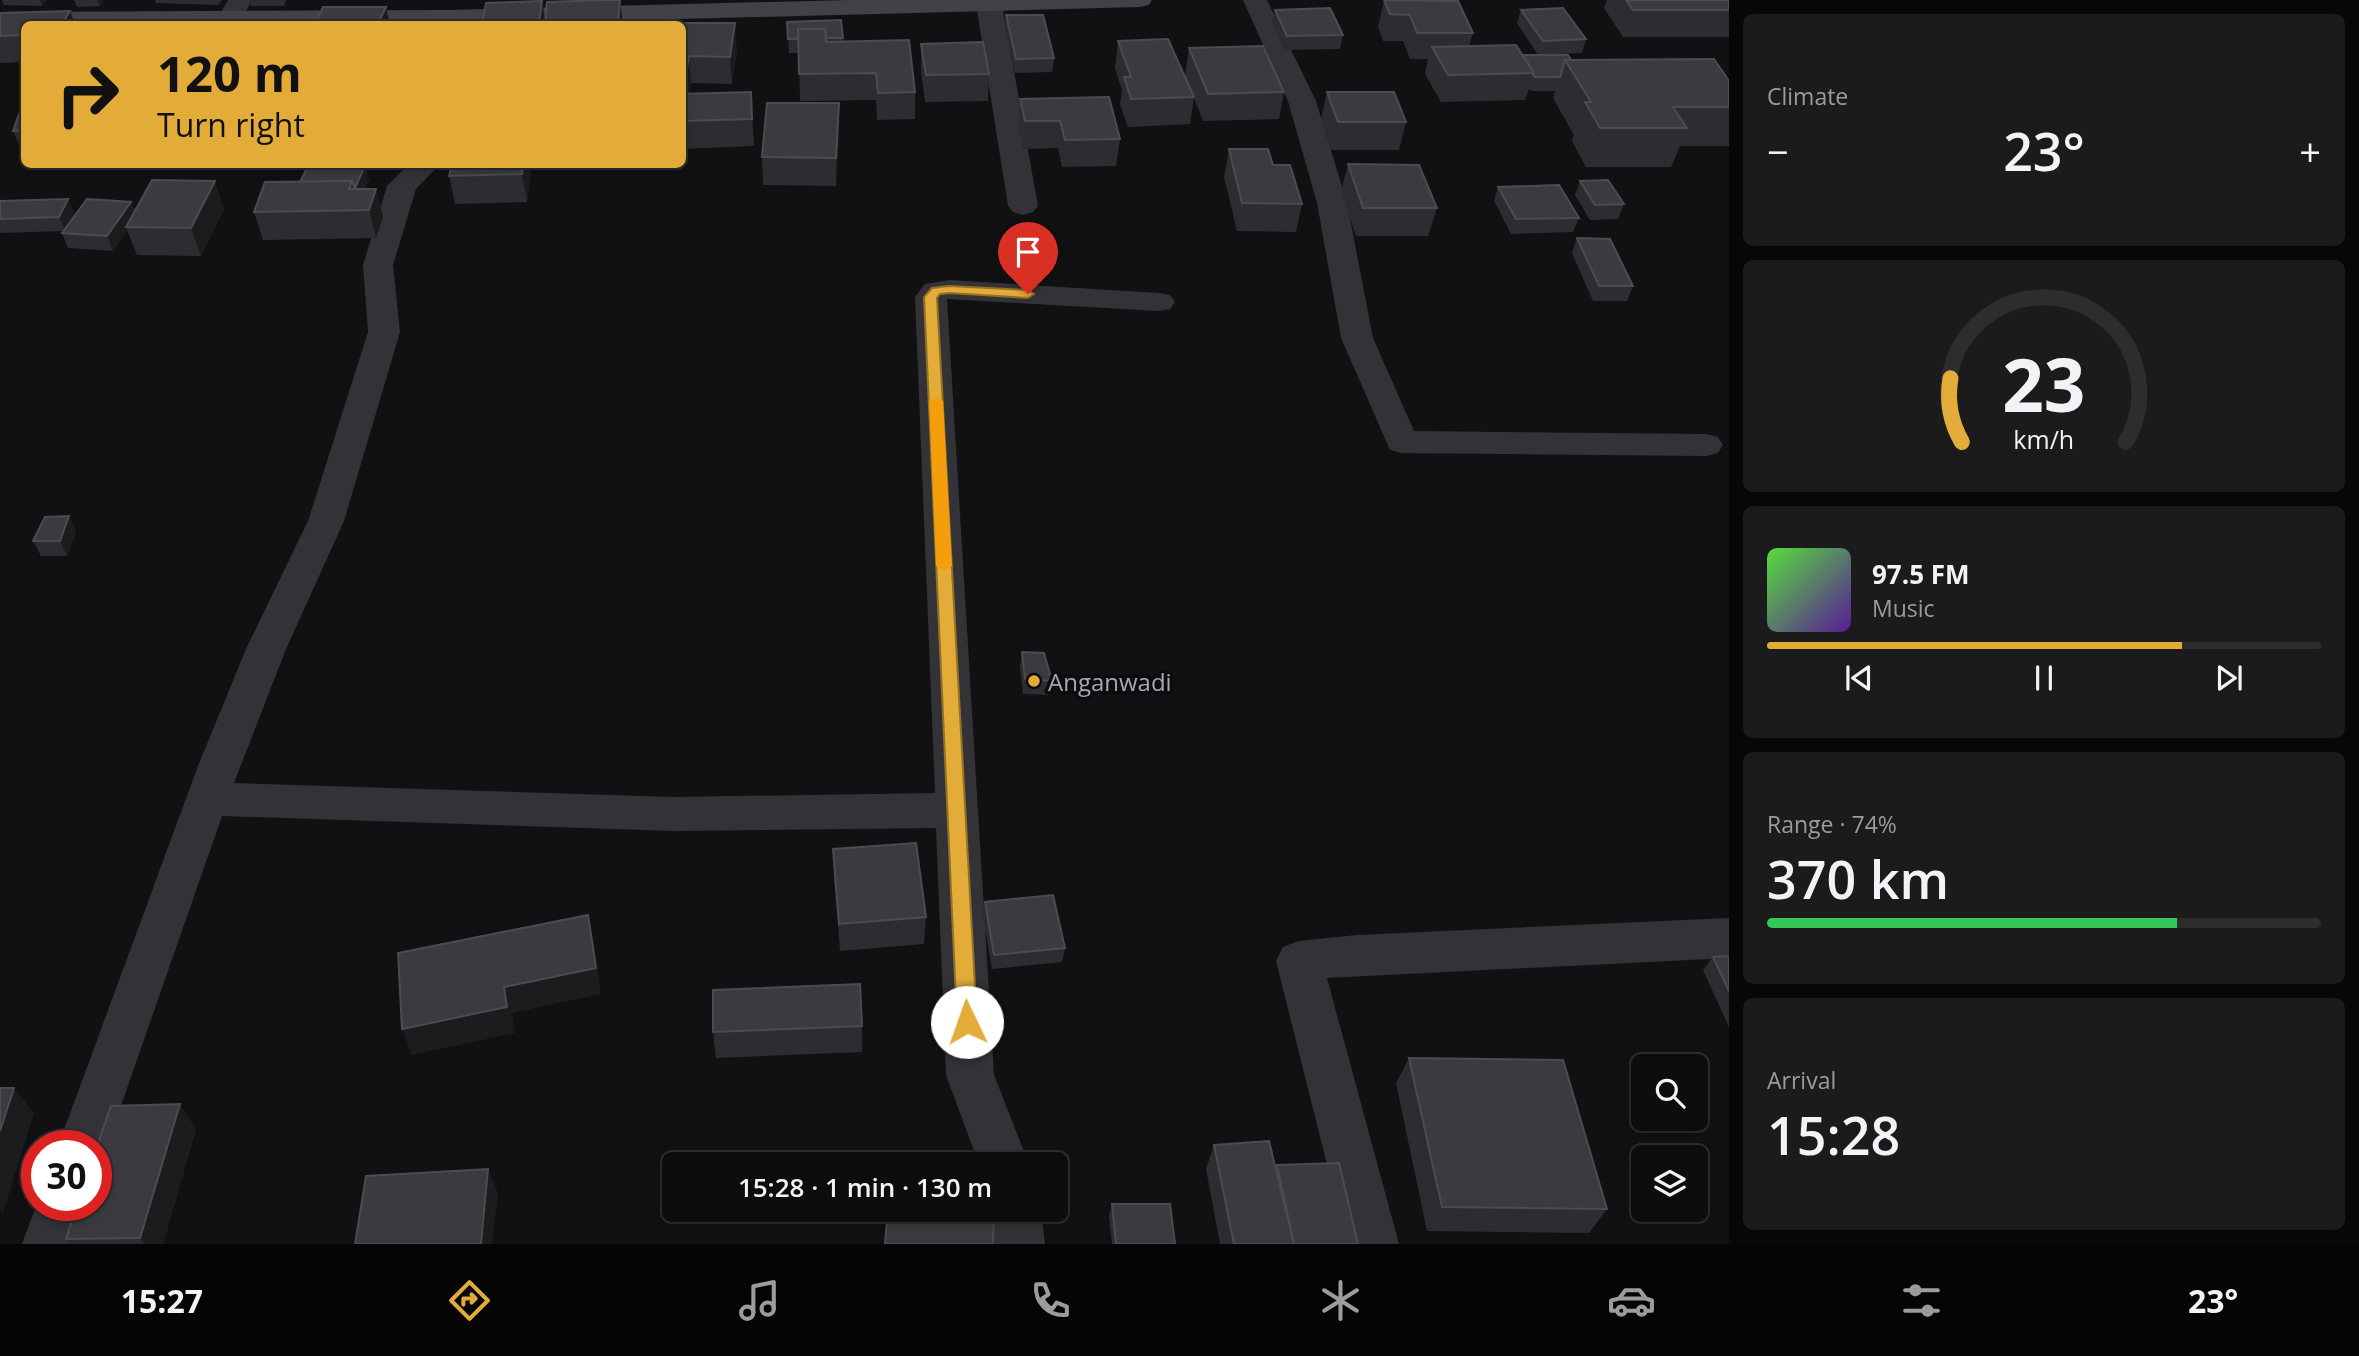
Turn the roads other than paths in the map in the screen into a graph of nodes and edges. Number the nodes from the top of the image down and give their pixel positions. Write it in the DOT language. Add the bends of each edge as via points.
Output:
graph roads {
  1 [pos="1140,0"];
  2 [pos="1255,0"];
  3 [pos="920,3"];
  4 [pos="989,4"];
  5 [pos="235,9"];
  6 [pos="638,18"];
  7 [pos="0,20"];
  8 [pos="486,20"];
  9 [pos="422,168"];
  10 [pos="1023,206"];
  11 [pos="1159,302"];
  12 [pos="1706,445"];
  13 [pos="208,799"];
  14 [pos="956,810"];
  15 [pos="1729,939"];
  16 [pos="89,1130"];
  17 [pos="999,1152"];
  18 [pos="56,1221"];
  19 [pos="1016,1222"];
  20 [pos="48,1244"];
  21 [pos="1019,1244"];
  22 [pos="1373,1244"];
  1 -- 4 [label="main road"];
  2 -- 12 [label="street" via="1301,101 1332,203 1357,338 1402,442"];
  3 -- 4 [label="main road"];
  3 -- 6 [label="main road"];
  4 -- 10 [label="street"];
  5 -- 7 [label="main road"];
  5 -- 8 [label="main road"];
  6 -- 8 [label="main road"];
  9 -- 13 [label="street" via="402,186 378,265 384,332 326,521 266,649"];
  11 -- 14 [label="street" via="949,289 930,297"];
  13 -- 14 [label="street" via="674,814"];
  13 -- 16 [label="street"];
  14 -- 17 [label="street" via="970,1075"];
  15 -- 22 [label="street" via="1299,961"];
  18 -- 20 [label="street"];
  19 -- 21 [label="street"];
}
